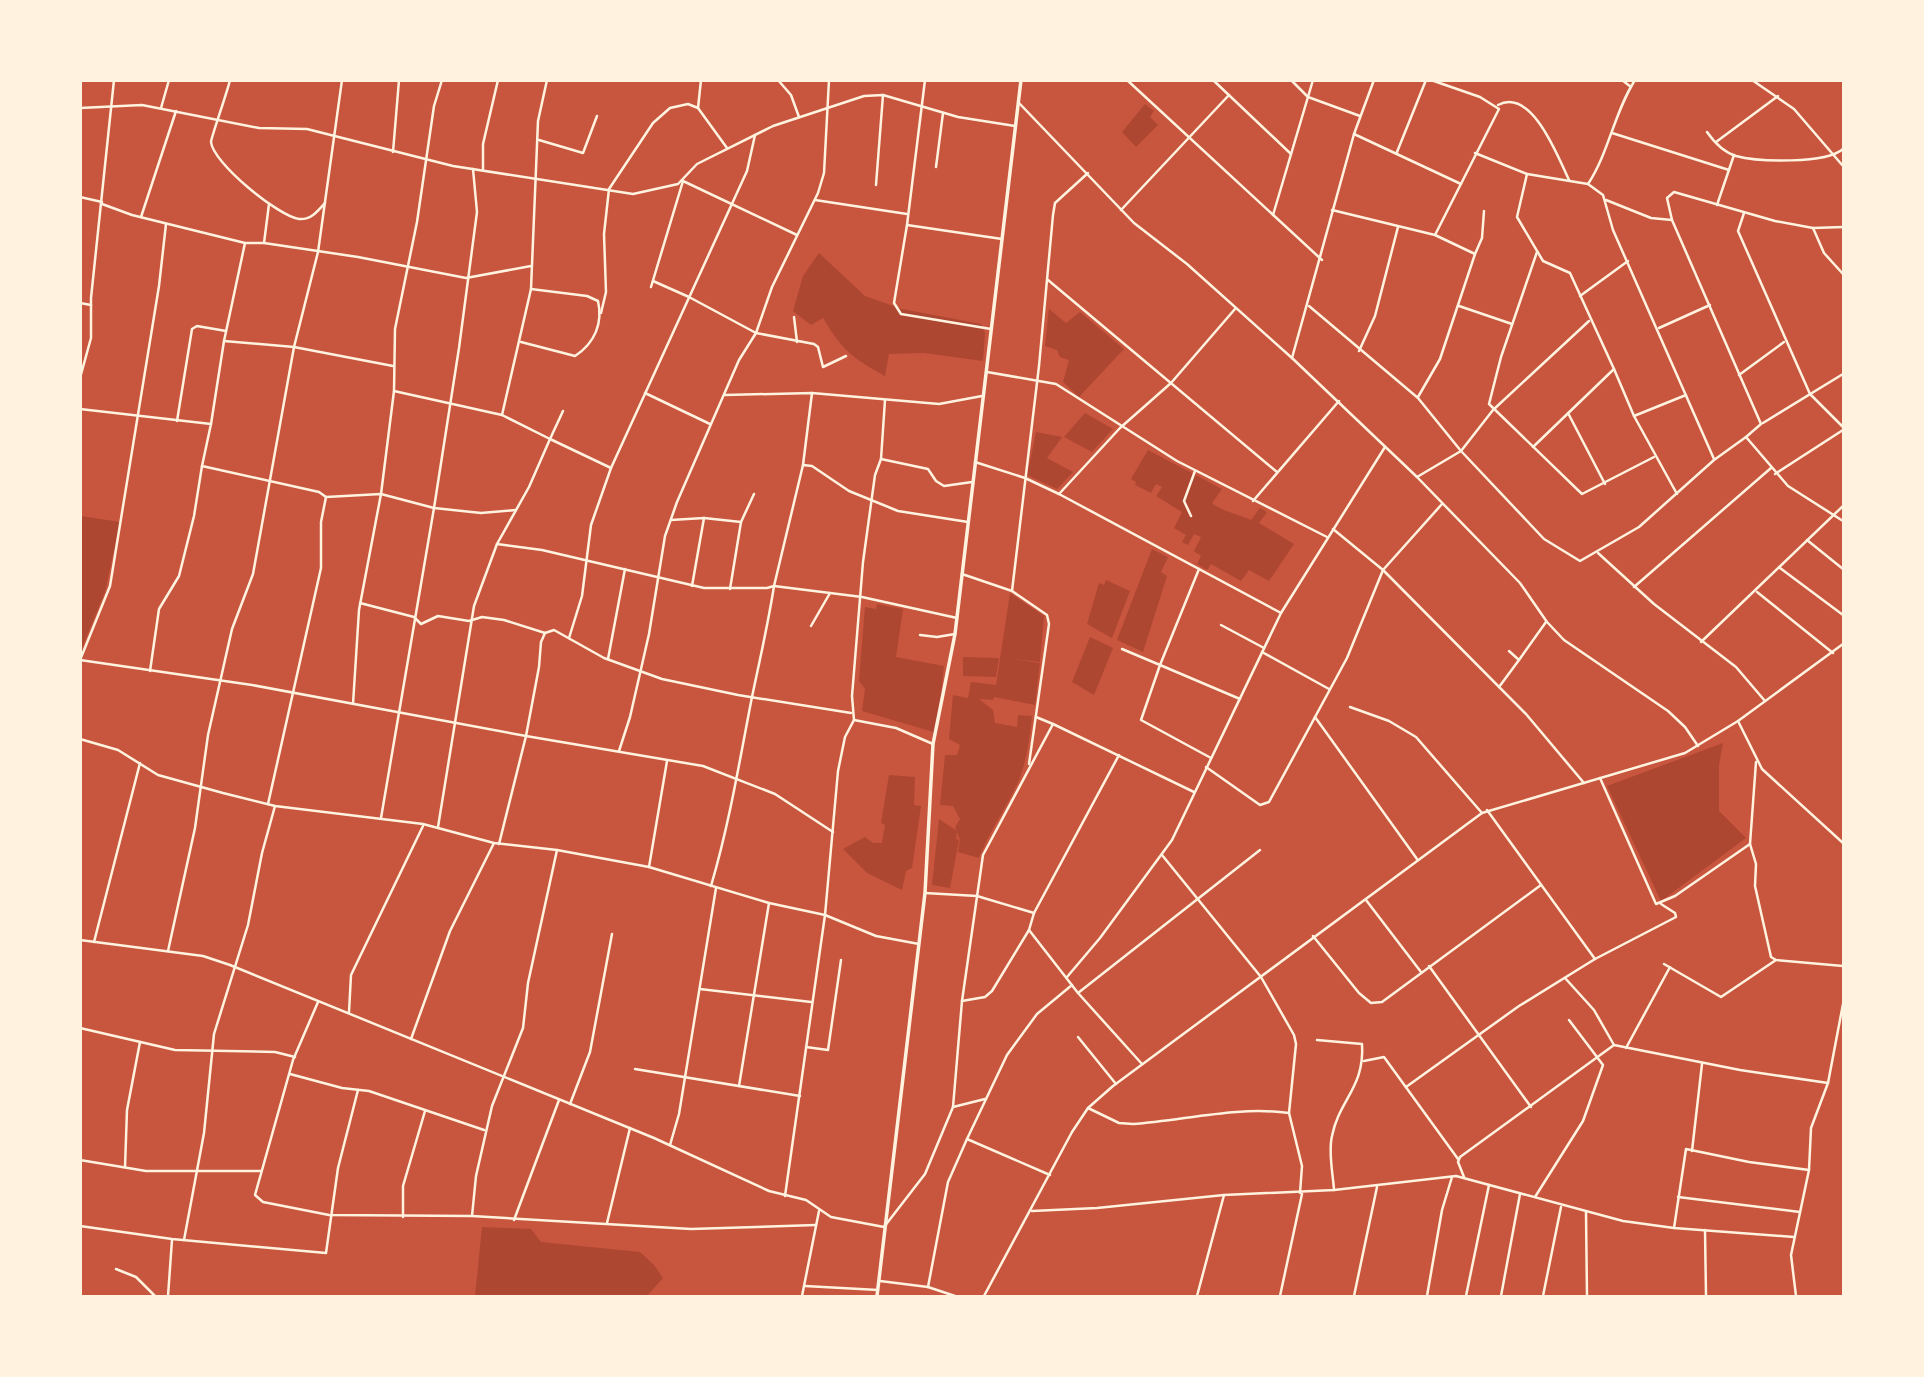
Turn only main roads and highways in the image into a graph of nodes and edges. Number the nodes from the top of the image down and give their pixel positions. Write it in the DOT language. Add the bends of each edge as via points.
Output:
graph roads {
  1 [pos="1021,80"];
  2 [pos="877,1297"];
  1 -- 2 [label="highway" via="955,634 933,744 925,893"];
}
